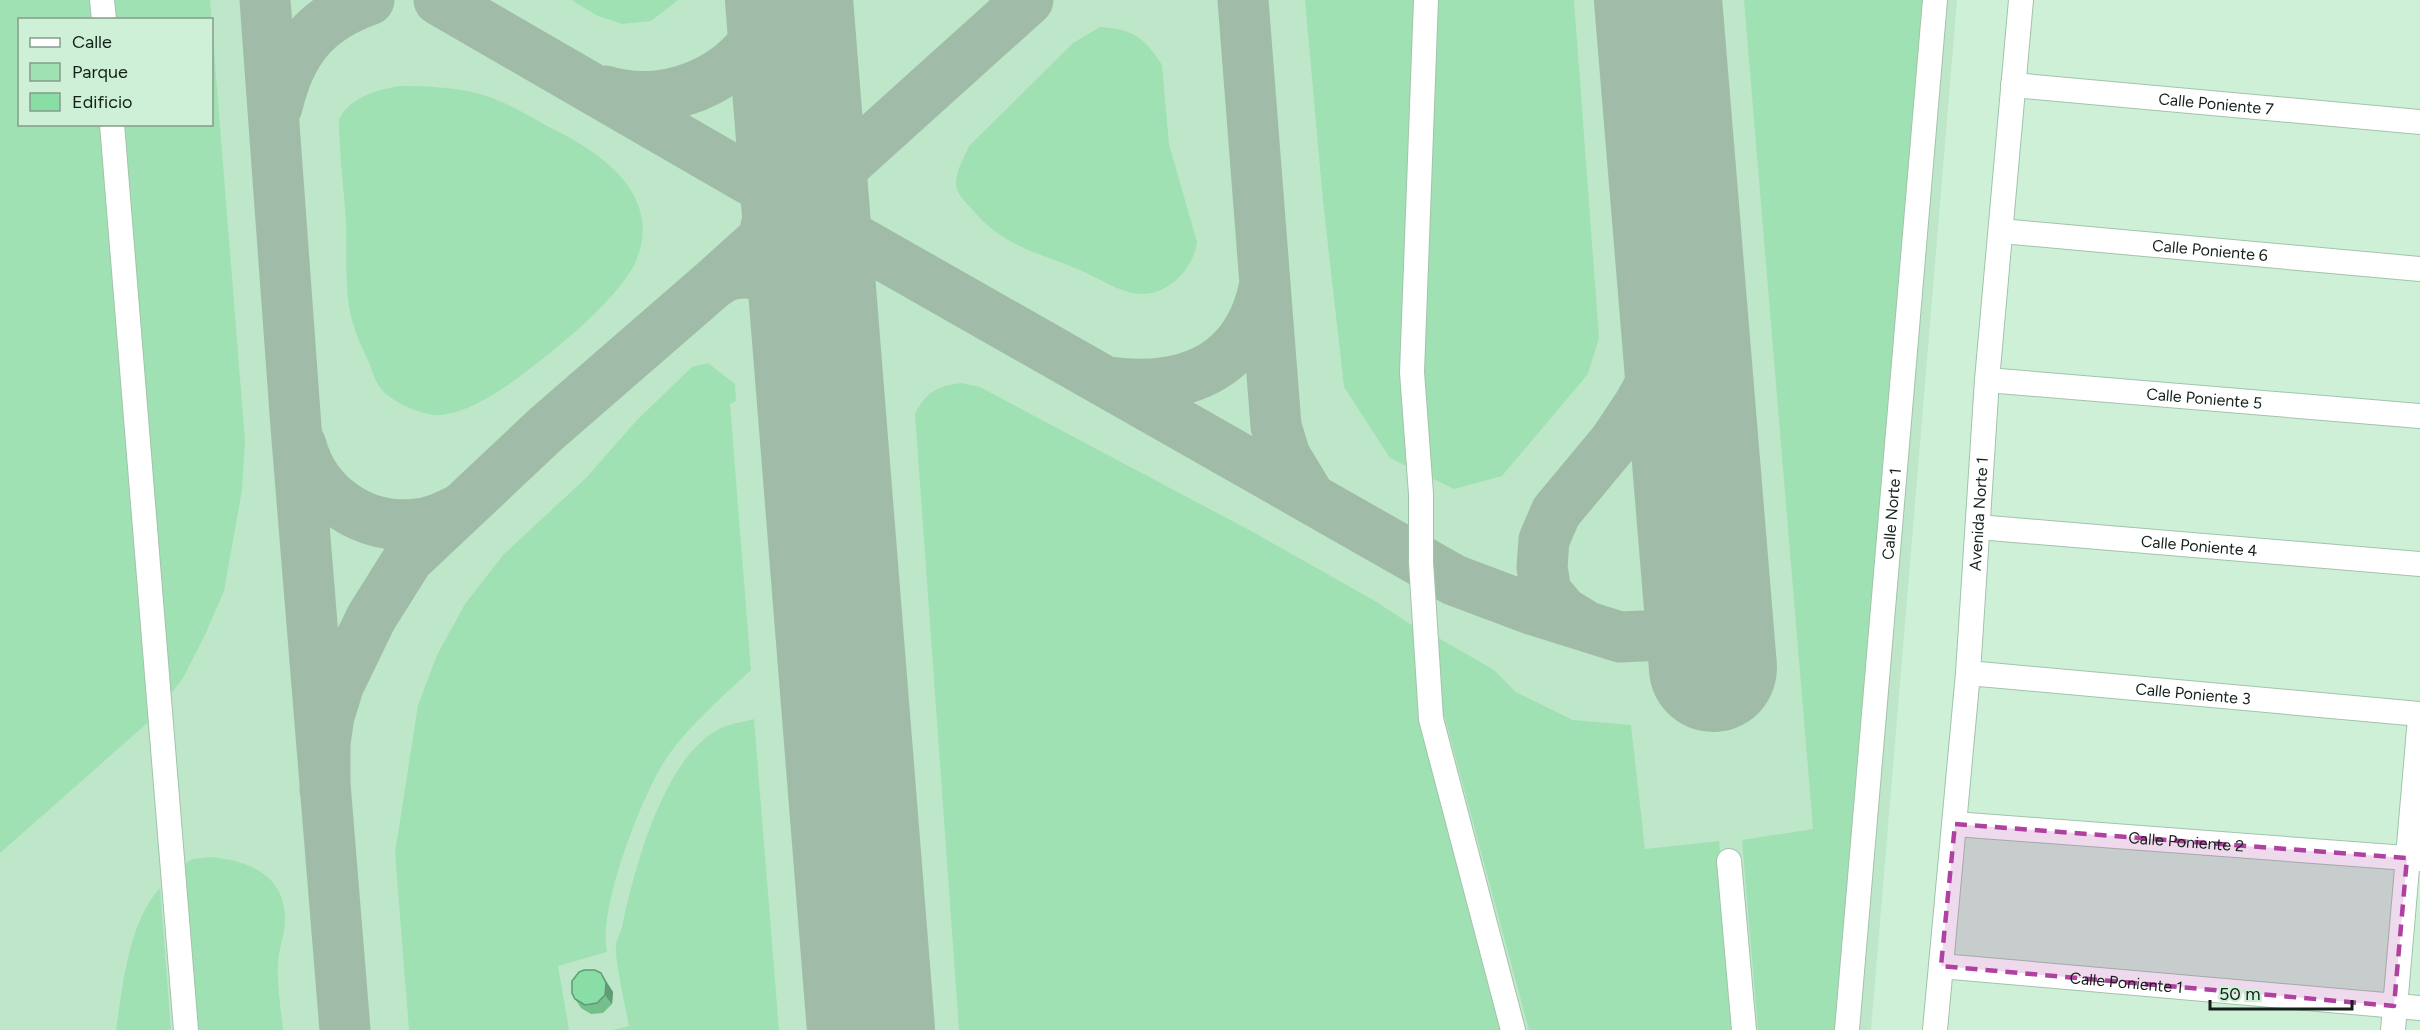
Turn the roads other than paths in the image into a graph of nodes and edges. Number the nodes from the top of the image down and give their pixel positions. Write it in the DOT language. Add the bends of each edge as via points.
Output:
graph roads {
  1 [pos="102,0"];
  2 [pos="1426,0"];
  3 [pos="1935,0"];
  4 [pos="2021,0"];
  5 [pos="104,18"];
  6 [pos="2013,85"];
  7 [pos="2420,122"];
  8 [pos="112,126"];
  9 [pos="2001,231"];
  10 [pos="2420,269"];
  11 [pos="1987,380"];
  12 [pos="2420,416"];
  13 [pos="1978,527"];
  14 [pos="2420,564"];
  15 [pos="1968,673"];
  16 [pos="2420,716"];
  17 [pos="1955,824"];
  18 [pos="2414,858"];
  19 [pos="1729,861"];
  20 [pos="1941,966"];
  21 [pos="2394,1006"];
  22 [pos="2420,1008"];
  23 [pos="186,1030"];
  24 [pos="1513,1030"];
  25 [pos="1744,1030"];
  26 [pos="1847,1030"];
  27 [pos="1935,1030"];
  28 [pos="2393,1030"];
  1 -- 5 [label="street"];
  2 -- 24 [label="street" via="1412,372 1431,719"];
  3 -- 26 [label="street, Calle Norte 1"];
  4 -- 6 [label="street, Avenida Norte 1"];
  6 -- 7 [label="street, Calle Poniente 7"];
  6 -- 9 [label="street, Avenida Norte 1"];
  8 -- 23 [label="street"];
  9 -- 10 [label="street, Calle Poniente 6"];
  9 -- 11 [label="street, Avenida Norte 1"];
  11 -- 12 [label="street, Calle Poniente 5"];
  11 -- 13 [label="street, Avenida Norte 1"];
  13 -- 14 [label="street, Calle Poniente 4"];
  13 -- 15 [label="street, Avenida Norte 1"];
  15 -- 16 [label="street, Calle Poniente 3"];
  15 -- 17 [label="street, Avenida Norte 1"];
  16 -- 18 [label="street"];
  17 -- 18 [label="street, Calle Poniente 2"];
  17 -- 20 [label="street, Avenida Norte 1"];
  18 -- 21 [label="street"];
  19 -- 25 [label="street"];
  20 -- 21 [label="street, Calle Poniente 1"];
  20 -- 27 [label="street, Avenida Norte 1"];
  21 -- 22 [label="street, Calle Poniente 1"];
  21 -- 28 [label="street"];
}
